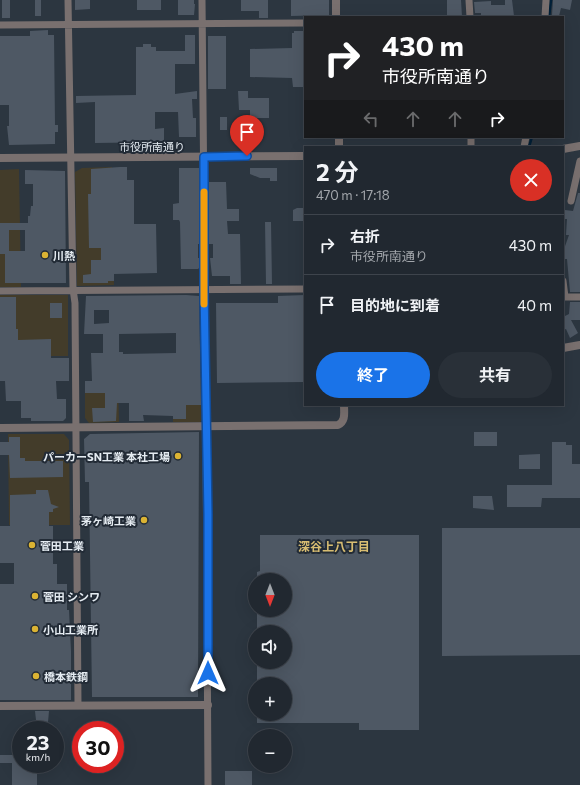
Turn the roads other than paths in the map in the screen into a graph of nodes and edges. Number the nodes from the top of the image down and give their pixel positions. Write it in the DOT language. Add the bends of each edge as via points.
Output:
graph roads {
  1 [pos="68,0"];
  2 [pos="202,0"];
  3 [pos="336,0"];
  4 [pos="470,0"];
  5 [pos="546,0"];
  6 [pos="336,16"];
  7 [pos="470,16"];
  8 [pos="545,16"];
  9 [pos="202,23"];
  10 [pos="304,23"];
  11 [pos="68,24"];
  12 [pos="0,25"];
  13 [pos="580,146"];
  14 [pos="564,149"];
  15 [pos="304,156"];
  16 [pos="71,157"];
  17 [pos="204,157"];
  18 [pos="0,158"];
  19 [pos="580,161"];
  20 [pos="571,200"];
  21 [pos="73,289"];
  22 [pos="204,289"];
  23 [pos="304,289"];
  24 [pos="0,291"];
  25 [pos="564,297"];
  26 [pos="580,297"];
  27 [pos="580,345"];
  28 [pos="564,348"];
  29 [pos="344,406"];
  30 [pos="206,427"];
  31 [pos="0,428"];
  32 [pos="77,428"];
  33 [pos="78,705"];
  34 [pos="208,705"];
  35 [pos="0,706"];
  36 [pos="208,785"];
  1 -- 11 [label="street"];
  2 -- 9 [label="street"];
  3 -- 6 [label="street"];
  4 -- 7 [label="street"];
  5 -- 8 [label="street"];
  9 -- 10 [label="street"];
  9 -- 11 [label="street"];
  9 -- 17 [label="street"];
  11 -- 12 [label="street"];
  11 -- 16 [label="street"];
  13 -- 14 [label="street"];
  15 -- 17 [label="street, 市役所南通り"];
  16 -- 17 [label="street, 市役所南通り"];
  16 -- 18 [label="street, 市役所南通り"];
  16 -- 21 [label="street"];
  17 -- 22 [label="street"];
  19 -- 20 [label="street"];
  21 -- 22 [label="street"];
  21 -- 24 [label="street"];
  21 -- 32 [label="street"];
  22 -- 23 [label="street"];
  22 -- 30 [label="street"];
  25 -- 26 [label="street"];
  27 -- 28 [label="street"];
  29 -- 30 [label="street" via="344,419 338,426"];
  30 -- 32 [label="street"];
  30 -- 34 [label="street"];
  31 -- 32 [label="street"];
  32 -- 33 [label="street"];
  33 -- 34 [label="street"];
  33 -- 35 [label="street"];
  34 -- 36 [label="street"];
}
